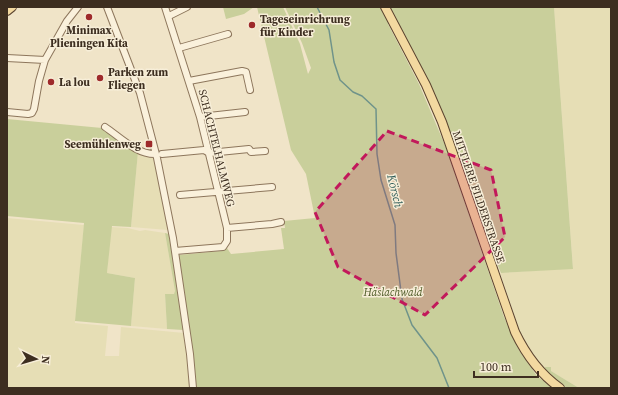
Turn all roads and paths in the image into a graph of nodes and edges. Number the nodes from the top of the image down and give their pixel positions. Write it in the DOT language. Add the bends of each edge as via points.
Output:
graph roads {
  1 [pos="12,7"];
  2 [pos="78,7"];
  3 [pos="107,7"];
  4 [pos="165,7"];
  5 [pos="187,7"];
  6 [pos="384,7"];
  7 [pos="7,11"];
  8 [pos="169,16"];
  9 [pos="228,34"];
  10 [pos="179,48"];
  11 [pos="7,58"];
  12 [pos="45,60"];
  13 [pos="189,81"];
  14 [pos="250,90"];
  15 [pos="7,112"];
  16 [pos="245,112"];
  17 [pos="200,117"];
  18 [pos="105,127"];
  19 [pos="265,151"];
  20 [pos="209,153"];
  21 [pos="159,154"];
  22 [pos="272,187"];
  23 [pos="218,192"];
  24 [pos="180,195"];
  25 [pos="281,222"];
  26 [pos="227,228"];
  27 [pos="175,251"];
  28 [pos="193,388"];
  29 [pos="560,388"];
  1 -- 7 [label="main road"];
  2 -- 12 [label="street" via="66,21"];
  3 -- 21 [label="street" via="140,93"];
  4 -- 8 [label="street, SCHACHTELHALMWEG"];
  5 -- 8 [label="street"];
  6 -- 29 [label="main road, MITTLERE FILDERSTRASSE" via="426,85 442,122 515,332 532,362"];
  8 -- 10 [label="street, SCHACHTELHALMWEG"];
  9 -- 10 [label="street"];
  10 -- 13 [label="street, SCHACHTELHALMWEG"];
  11 -- 12 [label="street"];
  12 -- 15 [label="street" via="32,113"];
  13 -- 14 [label="street" via="242,71 246,72"];
  13 -- 17 [label="street, SCHACHTELHALMWEG"];
  16 -- 17 [label="street"];
  17 -- 20 [label="street, SCHACHTELHALMWEG"];
  18 -- 21 [label="street" via="137,150"];
  19 -- 20 [label="street" via="251,152 249,149"];
  20 -- 21 [label="street" via="204,150"];
  20 -- 23 [label="street, SCHACHTELHALMWEG"];
  21 -- 27 [label="street"];
  22 -- 23 [label="street"];
  23 -- 24 [label="street"];
  23 -- 26 [label="street, SCHACHTELHALMWEG"];
  25 -- 26 [label="street"];
  26 -- 27 [label="street, SCHACHTELHALMWEG" via="227,241 223,247"];
  27 -- 28 [label="street"];
}
